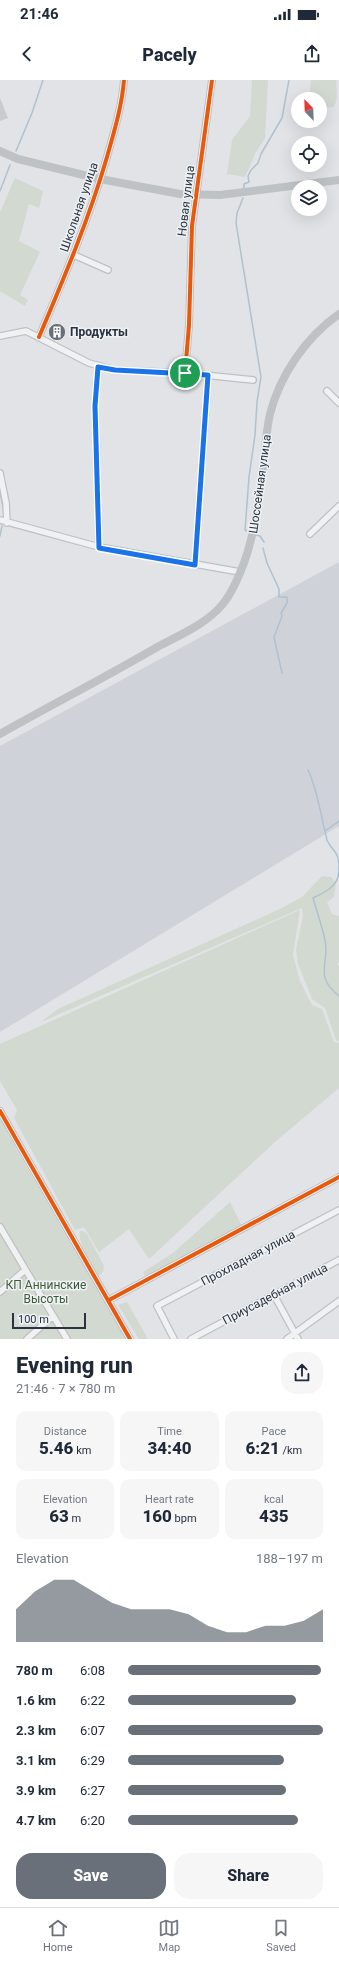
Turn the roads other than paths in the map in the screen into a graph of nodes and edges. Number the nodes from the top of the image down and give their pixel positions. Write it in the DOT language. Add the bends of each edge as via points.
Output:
graph roads {
  1 [pos="124,80"];
  2 [pos="212,80"];
  3 [pos="0,151"];
  4 [pos="100,179"];
  5 [pos="339,180"];
  6 [pos="197,195"];
  7 [pos="74,255"];
  8 [pos="108,270"];
  9 [pos="339,314"];
  10 [pos="0,336"];
  11 [pos="39,337"];
  12 [pos="98,367"];
  13 [pos="185,373"];
  14 [pos="208,375"];
  15 [pos="253,380"];
  16 [pos="327,391"];
  17 [pos="339,403"];
  18 [pos="0,473"];
  19 [pos="339,506"];
  20 [pos="0,520"];
  21 [pos="7,523"];
  22 [pos="310,534"];
  23 [pos="99,548"];
  24 [pos="195,565"];
  25 [pos="240,572"];
  26 [pos="0,734"];
  27 [pos="0,1111"];
  28 [pos="339,1177"];
  29 [pos="339,1210"];
  30 [pos="0,1227"];
  31 [pos="339,1260"];
  32 [pos="25,1270"];
  33 [pos="0,1292"];
  34 [pos="274,1295"];
  35 [pos="109,1300"];
  36 [pos="339,1301"];
  37 [pos="53,1316"];
  38 [pos="296,1336"];
  39 [pos="27,1339"];
  40 [pos="67,1339"];
  41 [pos="130,1339"];
  42 [pos="174,1339"];
  43 [pos="191,1339"];
  44 [pos="287,1339"];
  1 -- 4 [label="street, Школьная улица" via="120,107"];
  2 -- 6 [label="street, Новая улица"];
  3 -- 4 [label="main road" via="18,159"];
  4 -- 6 [label="main road"];
  4 -- 7 [label="street, Школьная улица"];
  5 -- 6 [label="main road" via="263,191"];
  6 -- 13 [label="street, Новая улица" via="192,226"];
  7 -- 8 [label="street"];
  7 -- 11 [label="street, Школьная улица"];
  9 -- 25 [label="main road, Шоссейная улица" via="325,324 306,344 293,363 270,414 256,519"];
  10 -- 11 [label="street" via="26,331"];
  11 -- 12 [label="street"];
  12 -- 13 [label="street"];
  12 -- 23 [label="street" via="95,406"];
  13 -- 14 [label="street"];
  14 -- 15 [label="street"];
  14 -- 24 [label="street"];
  16 -- 17 [label="street"];
  18 -- 21 [label="street"];
  19 -- 22 [label="street"];
  20 -- 21 [label="street"];
  21 -- 23 [label="street"];
  23 -- 24 [label="street"];
  24 -- 25 [label="street"];
  25 -- 26 [label="main road, Шоссейная улица" via="233,589 221,606 205,621"];
  27 -- 35 [label="street"];
  28 -- 35 [label="street"];
  29 -- 42 [label="street, Прохладная улица" via="157,1306"];
  30 -- 32 [label="street"];
  31 -- 34 [label="street, Приусадебная улица"];
  32 -- 33 [label="street"];
  32 -- 37 [label="street"];
  34 -- 38 [label="street"];
  34 -- 43 [label="street, Приусадебная улица"];
  35 -- 41 [label="street"];
  36 -- 38 [label="street"];
  37 -- 39 [label="street"];
  37 -- 40 [label="street"];
  38 -- 44 [label="street"];
}
